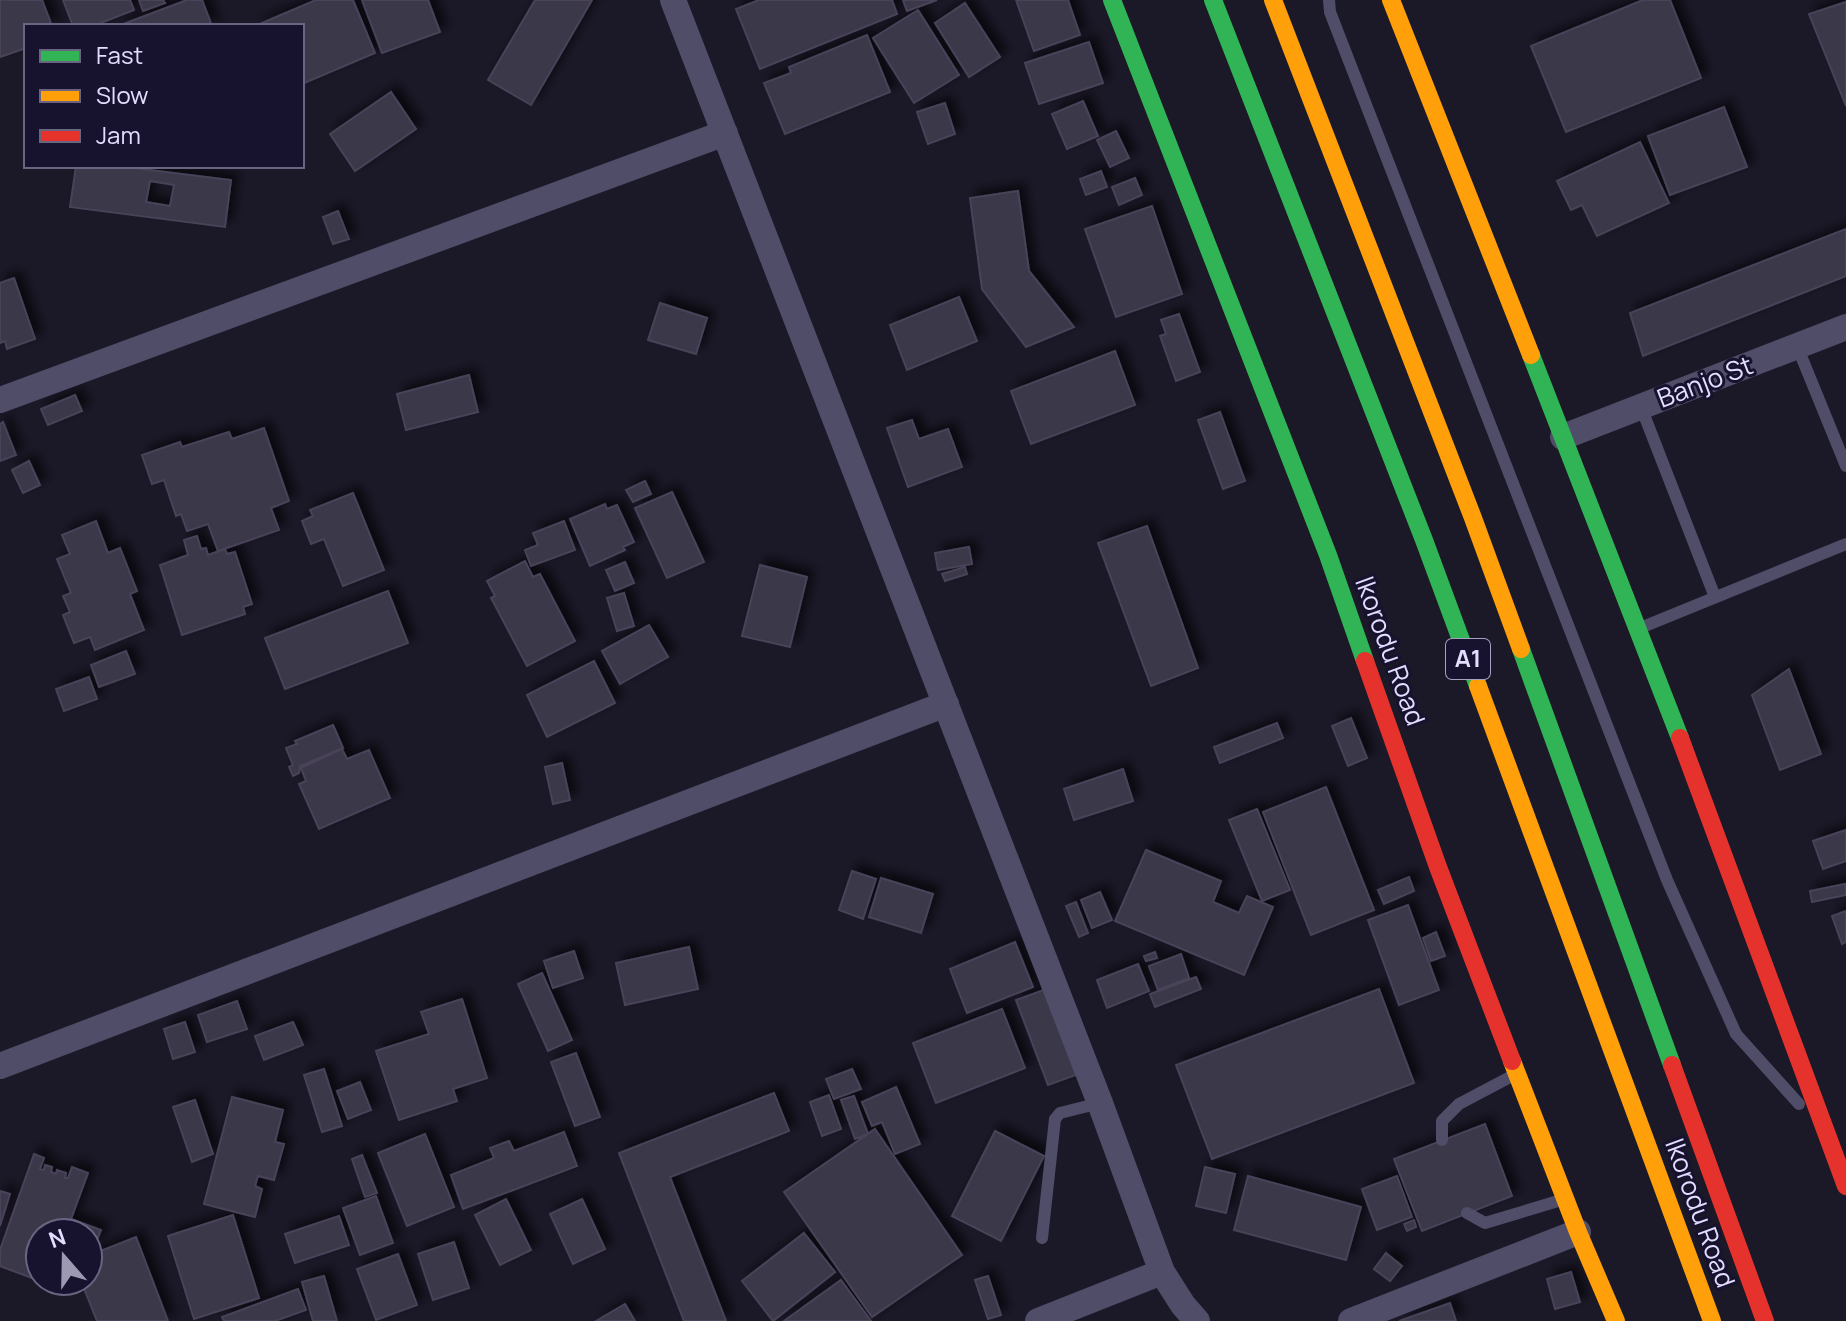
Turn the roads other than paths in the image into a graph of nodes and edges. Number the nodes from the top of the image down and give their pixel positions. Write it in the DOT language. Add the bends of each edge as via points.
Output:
graph roads {
  1 [pos="673,0"];
  2 [pos="1112,0"];
  3 [pos="1213,0"];
  4 [pos="1273,0"];
  5 [pos="1329,0"];
  6 [pos="1391,0"];
  7 [pos="725,133"];
  8 [pos="1846,327"];
  9 [pos="1797,346"];
  10 [pos="0,400"];
  11 [pos="1641,407"];
  12 [pos="1563,437"];
  13 [pos="1846,466"];
  14 [pos="1846,544"];
  15 [pos="1715,597"];
  16 [pos="1639,629"];
  17 [pos="946,704"];
  18 [pos="0,1066"];
  19 [pos="1518,1072"];
  20 [pos="1100,1103"];
  21 [pos="1825,1134"];
  22 [pos="1442,1140"];
  23 [pos="1846,1186"];
  24 [pos="1566,1199"];
  25 [pos="1467,1213"];
  26 [pos="1578,1232"];
  27 [pos="1042,1238"];
  28 [pos="1162,1272"];
  29 [pos="1038,1321"];
  30 [pos="1197,1321"];
  31 [pos="1351,1321"];
  32 [pos="1616,1321"];
  33 [pos="1712,1321"];
  34 [pos="1765,1321"];
  1 -- 7 [label="street"];
  2 -- 19 [label="main road, Ikorodu Road" via="1328,555 1438,867"];
  3 -- 33 [label="main road, Ikorodu Road / A1" via="1424,540"];
  4 -- 34 [label="main road, Ikorodu Road / A1" via="1473,518"];
  5 -- 21 [label="lane" via="1667,880 1736,1034"];
  6 -- 12 [label="main road"];
  7 -- 10 [label="street"];
  7 -- 17 [label="street"];
  8 -- 9 [label="street, Banjo St"];
  9 -- 11 [label="street, Banjo St"];
  9 -- 13 [label="lane"];
  11 -- 12 [label="street, Banjo St"];
  11 -- 15 [label="lane"];
  12 -- 16 [label="main road"];
  14 -- 15 [label="lane"];
  15 -- 16 [label="lane"];
  16 -- 21 [label="main road"];
  17 -- 18 [label="street"];
  17 -- 20 [label="street"];
  19 -- 22 [label="lane" via="1459,1104 1442,1121"];
  19 -- 24 [label="main road, Ikorodu Road"];
  20 -- 27 [label="lane" via="1055,1119"];
  20 -- 28 [label="street"];
  21 -- 23 [label="main road"];
  24 -- 25 [label="lane" via="1485,1223"];
  24 -- 26 [label="main road, Ikorodu Road"];
  26 -- 31 [label="street"];
  26 -- 32 [label="main road, Ikorodu Road"];
  28 -- 29 [label="street"];
  28 -- 30 [label="street"];
}
